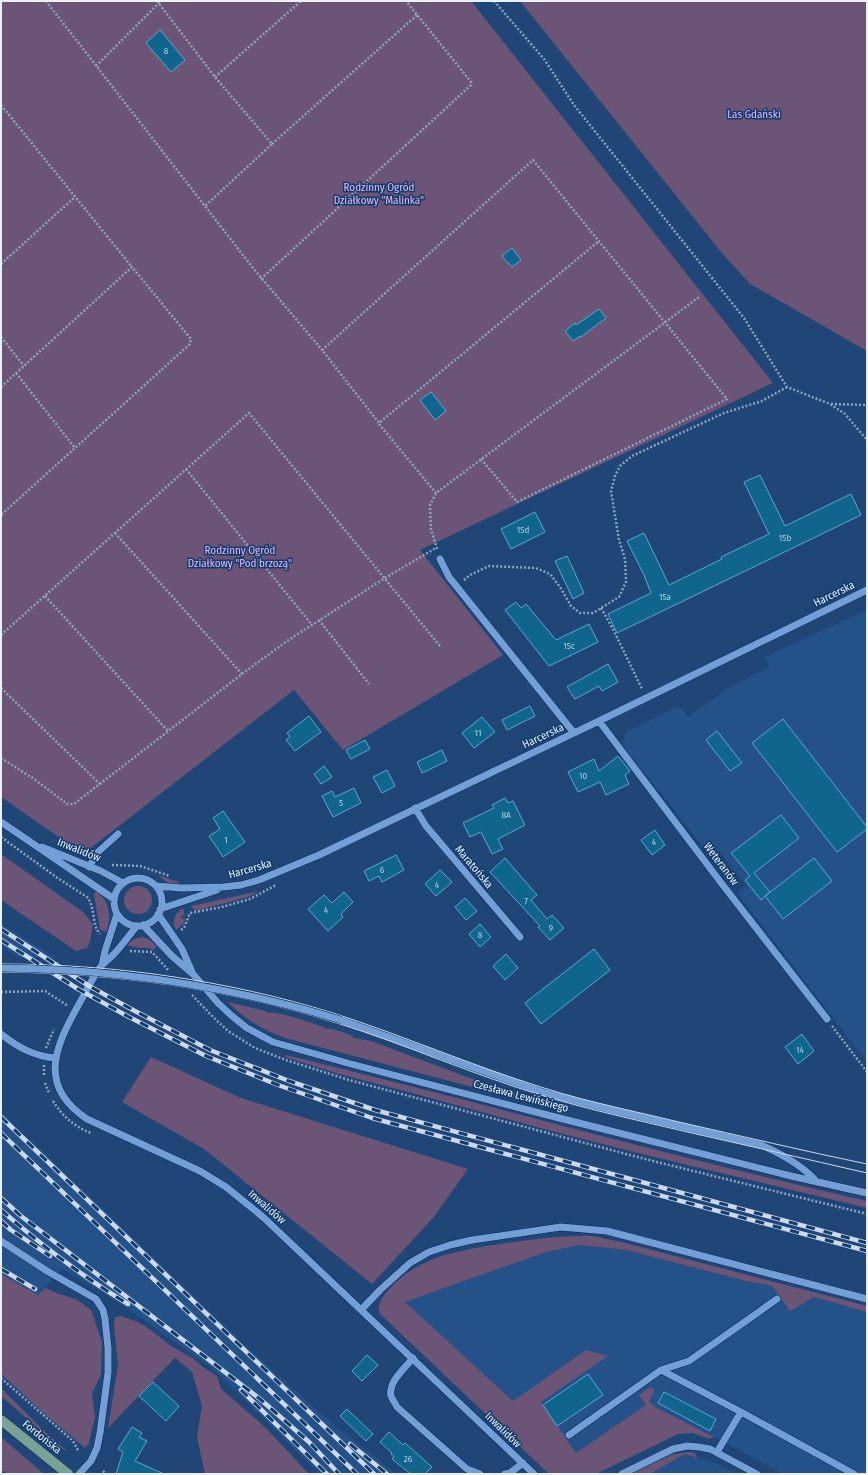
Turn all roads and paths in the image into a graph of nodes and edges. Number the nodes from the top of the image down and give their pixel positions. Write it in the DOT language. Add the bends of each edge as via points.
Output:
graph roads {
  1 [pos="46,1"];
  2 [pos="301,1"];
  3 [pos="406,1"];
  4 [pos="494,1"];
  5 [pos="159,2"];
  6 [pos="417,15"];
  7 [pos="96,66"];
  8 [pos="215,77"];
  9 [pos="1,105"];
  10 [pos="272,144"];
  11 [pos="75,197"];
  12 [pos="205,206"];
  13 [pos="599,241"];
  14 [pos="1,264"];
  15 [pos="132,267"];
  16 [pos="261,279"];
  17 [pos="699,296"];
  18 [pos="665,322"];
  19 [pos="1,337"];
  20 [pos="322,350"];
  21 [pos="24,366"];
  22 [pos="16,373"];
  23 [pos="1,386"];
  24 [pos="787,387"];
  25 [pos="830,404"];
  26 [pos="867,405"];
  27 [pos="379,424"];
  28 [pos="867,440"];
  29 [pos="75,448"];
  30 [pos="481,459"];
  31 [pos="186,469"];
  32 [pos="436,493"];
  33 [pos="1,515"];
  34 [pos="115,533"];
  35 [pos="436,548"];
  36 [pos="440,559"];
  37 [pos="385,578"];
  38 [pos="457,586"];
  39 [pos="867,590"];
  40 [pos="45,596"];
  41 [pos="600,608"];
  42 [pos="319,620"];
  43 [pos="312,625"];
  44 [pos="1,635"];
  45 [pos="440,646"];
  46 [pos="242,674"];
  47 [pos="370,684"];
  48 [pos="1,688"];
  49 [pos="647,698"];
  50 [pos="600,721"];
  51 [pos="168,731"];
  52 [pos="574,734"];
  53 [pos="1,758"];
  54 [pos="100,784"];
  55 [pos="415,808"];
  56 [pos="1,822"];
  57 [pos="118,834"];
  58 [pos="1,837"];
  59 [pos="26,840"];
  60 [pos="89,867"];
  61 [pos="282,882"];
  62 [pos="123,883"];
  63 [pos="156,886"];
  64 [pos="223,888"];
  65 [pos="114,900"];
  66 [pos="159,912"];
  67 [pos="117,914"];
  68 [pos="140,925"];
  69 [pos="102,935"];
  70 [pos="174,936"];
  71 [pos="520,937"];
  72 [pos="162,946"];
  73 [pos="152,952"];
  74 [pos="102,965"];
  75 [pos="1,968"];
  76 [pos="193,974"];
  77 [pos="1,992"];
  78 [pos="68,1006"];
  79 [pos="827,1019"];
  80 [pos="1,1034"];
  81 [pos="44,1057"];
  82 [pos="55,1058"];
  83 [pos="867,1072"];
  84 [pos="495,1119"];
  85 [pos="96,1135"];
  86 [pos="817,1182"];
  87 [pos="867,1193"];
  88 [pos="867,1214"];
  89 [pos="1,1241"];
  90 [pos="778,1298"];
  91 [pos="867,1299"];
  92 [pos="362,1310"];
  93 [pos="413,1358"];
  94 [pos="661,1370"];
  95 [pos="1,1378"];
  96 [pos="741,1412"];
  97 [pos="1,1414"];
  98 [pos="1,1420"];
  99 [pos="18,1433"];
  100 [pos="569,1435"];
  101 [pos="80,1452"];
  102 [pos="717,1452"];
  103 [pos="523,1463"];
  104 [pos="103,1471"];
  105 [pos="68,1474"];
  106 [pos="79,1474"];
  107 [pos="106,1474"];
  108 [pos="480,1474"];
  109 [pos="505,1474"];
  110 [pos="534,1474"];
  111 [pos="622,1474"];
  112 [pos="757,1474"];
  113 [pos="854,1474"];
  1 -- 7 [label="path"];
  2 -- 8 [label="path"];
  3 -- 6 [label="path"];
  4 -- 24 [label="path" via="544,59 574,105 744,318"];
  5 -- 7 [label="path"];
  5 -- 8 [label="path"];
  6 -- 10 [label="path"];
  6 -- 16 [label="path" via="471,85"];
  7 -- 12 [label="path"];
  8 -- 10 [label="path"];
  9 -- 11 [label="path"];
  10 -- 12 [label="path"];
  11 -- 14 [label="path"];
  11 -- 15 [label="path"];
  12 -- 16 [label="path"];
  13 -- 18 [label="path"];
  13 -- 20 [label="path" via="533,160"];
  13 -- 27 [label="path"];
  15 -- 21 [label="path"];
  15 -- 29 [label="path" via="191,339 190,344"];
  16 -- 20 [label="path"];
  17 -- 18 [label="path"];
  18 -- 30 [label="path"];
  18 -- 30 [label="path" via="727,399 517,502"];
  19 -- 21 [label="path"];
  20 -- 27 [label="path"];
  21 -- 22 [label="path"];
  22 -- 23 [label="path"];
  22 -- 29 [label="path"];
  24 -- 25 [label="path"];
  24 -- 41 [label="path" via="762,401 724,413 632,456 620,466 611,491 626,582 619,597"];
  25 -- 26 [label="path"];
  25 -- 28 [label="path" via="845,414"];
  27 -- 32 [label="path"];
  29 -- 33 [label="path"];
  30 -- 32 [label="path"];
  31 -- 34 [label="path"];
  31 -- 37 [label="path" via="249,413"];
  31 -- 43 [label="path"];
  32 -- 35 [label="path" via="430,505 431,529"];
  34 -- 40 [label="path"];
  34 -- 46 [label="path"];
  35 -- 36 [label="path"];
  35 -- 37 [label="path"];
  36 -- 38 [label="street"];
  37 -- 42 [label="path"];
  37 -- 45 [label="path"];
  38 -- 41 [label="path" via="470,575 489,566 536,568 550,574 571,606 580,613 593,613"];
  38 -- 52 [label="street"];
  39 -- 49 [label="street, Harcerska"];
  40 -- 44 [label="path"];
  40 -- 51 [label="path"];
  41 -- 49 [label="path"];
  42 -- 43 [label="path"];
  42 -- 47 [label="path"];
  43 -- 46 [label="path"];
  46 -- 51 [label="path"];
  48 -- 54 [label="path"];
  49 -- 50 [label="street, Harcerska"];
  50 -- 52 [label="street, Harcerska"];
  50 -- 79 [label="street, Weteranów"];
  51 -- 54 [label="path"];
  52 -- 55 [label="street, Harcerska"];
  53 -- 54 [label="path" via="67,804 74,804"];
  55 -- 64 [label="street, Harcerska" via="319,855 259,880"];
  55 -- 71 [label="street, Maratońska" via="431,832"];
  56 -- 59 [label="street, Inwalidów"];
  57 -- 60 [label="street" via="98,852"];
  58 -- 69 [label="path" via="87,897 95,926"];
  59 -- 60 [label="street, Inwalidów"];
  59 -- 65 [label="street, Inwalidów"];
  60 -- 62 [label="street, Inwalidów"];
  61 -- 70 [label="path" via="250,899 190,913 184,928"];
  62 -- 63 [label="street" via="134,878 142,878"];
  62 -- 65 [label="street"];
  63 -- 64 [label="street, Harcerska"];
  63 -- 66 [label="street" via="162,901"];
  64 -- 66 [label="street, Harcerska"];
  65 -- 67 [label="street"];
  66 -- 68 [label="street" via="149,923"];
  66 -- 70 [label="street, Czesława Lewińskiego"];
  67 -- 68 [label="street" via="124,921"];
  67 -- 74 [label="street, Inwalidów"];
  68 -- 72 [label="street, Czesława Lewińskiego"];
  68 -- 74 [label="street, Inwalidów"];
  70 -- 76 [label="street, Czesława Lewińskiego"];
  72 -- 73 [label="path"];
  72 -- 76 [label="street, Czesława Lewińskiego"];
  74 -- 82 [label="street, Inwalidów" via="75,1011"];
  75 -- 86 [label="street, bridge" via="83,971 177,982 253,996 341,1020 545,1092 761,1145 780,1153 809,1173"];
  76 -- 86 [label="street, Czesława Lewińskiego" via="232,1016 247,1028 273,1042"];
  77 -- 78 [label="path" via="45,991"];
  79 -- 83 [label="path"];
  80 -- 81 [label="street" via="18,1047"];
  81 -- 82 [label="street"];
  81 -- 85 [label="path" via="46,1086 59,1110 79,1128"];
  82 -- 92 [label="street, Inwalidów" via="55,1072 60,1090 79,1114 200,1171 226,1187 263,1217"];
  84 -- 88 [label="path"];
  86 -- 87 [label="street, Czesława Lewińskiego"];
  89 -- 106 [label="street" via="47,1272 96,1299 102,1310 108,1348 108,1373 100,1433 91,1461"];
  90 -- 94 [label="street" via="689,1361"];
  91 -- 92 [label="street" via="607,1231 561,1227 472,1240 429,1252 410,1263"];
  92 -- 93 [label="street, Inwalidów"];
  93 -- 103 [label="street, Inwalidów"];
  93 -- 108 [label="street" via="398,1374 392,1386 391,1396 398,1407 467,1469"];
  94 -- 96 [label="street"];
  94 -- 100 [label="street"];
  95 -- 101 [label="path" via="73,1441"];
  96 -- 102 [label="street"];
  96 -- 113 [label="street"];
  97 -- 99 [label="main road"];
  98 -- 99 [label="main road, Fordońska"];
  99 -- 105 [label="main road, Fordońska"];
  102 -- 111 [label="street" via="699,1447 673,1448"];
  102 -- 112 [label="street"];
  103 -- 109 [label="street"];
  103 -- 110 [label="street, Inwalidów"];
  104 -- 107 [label="path"];
}
